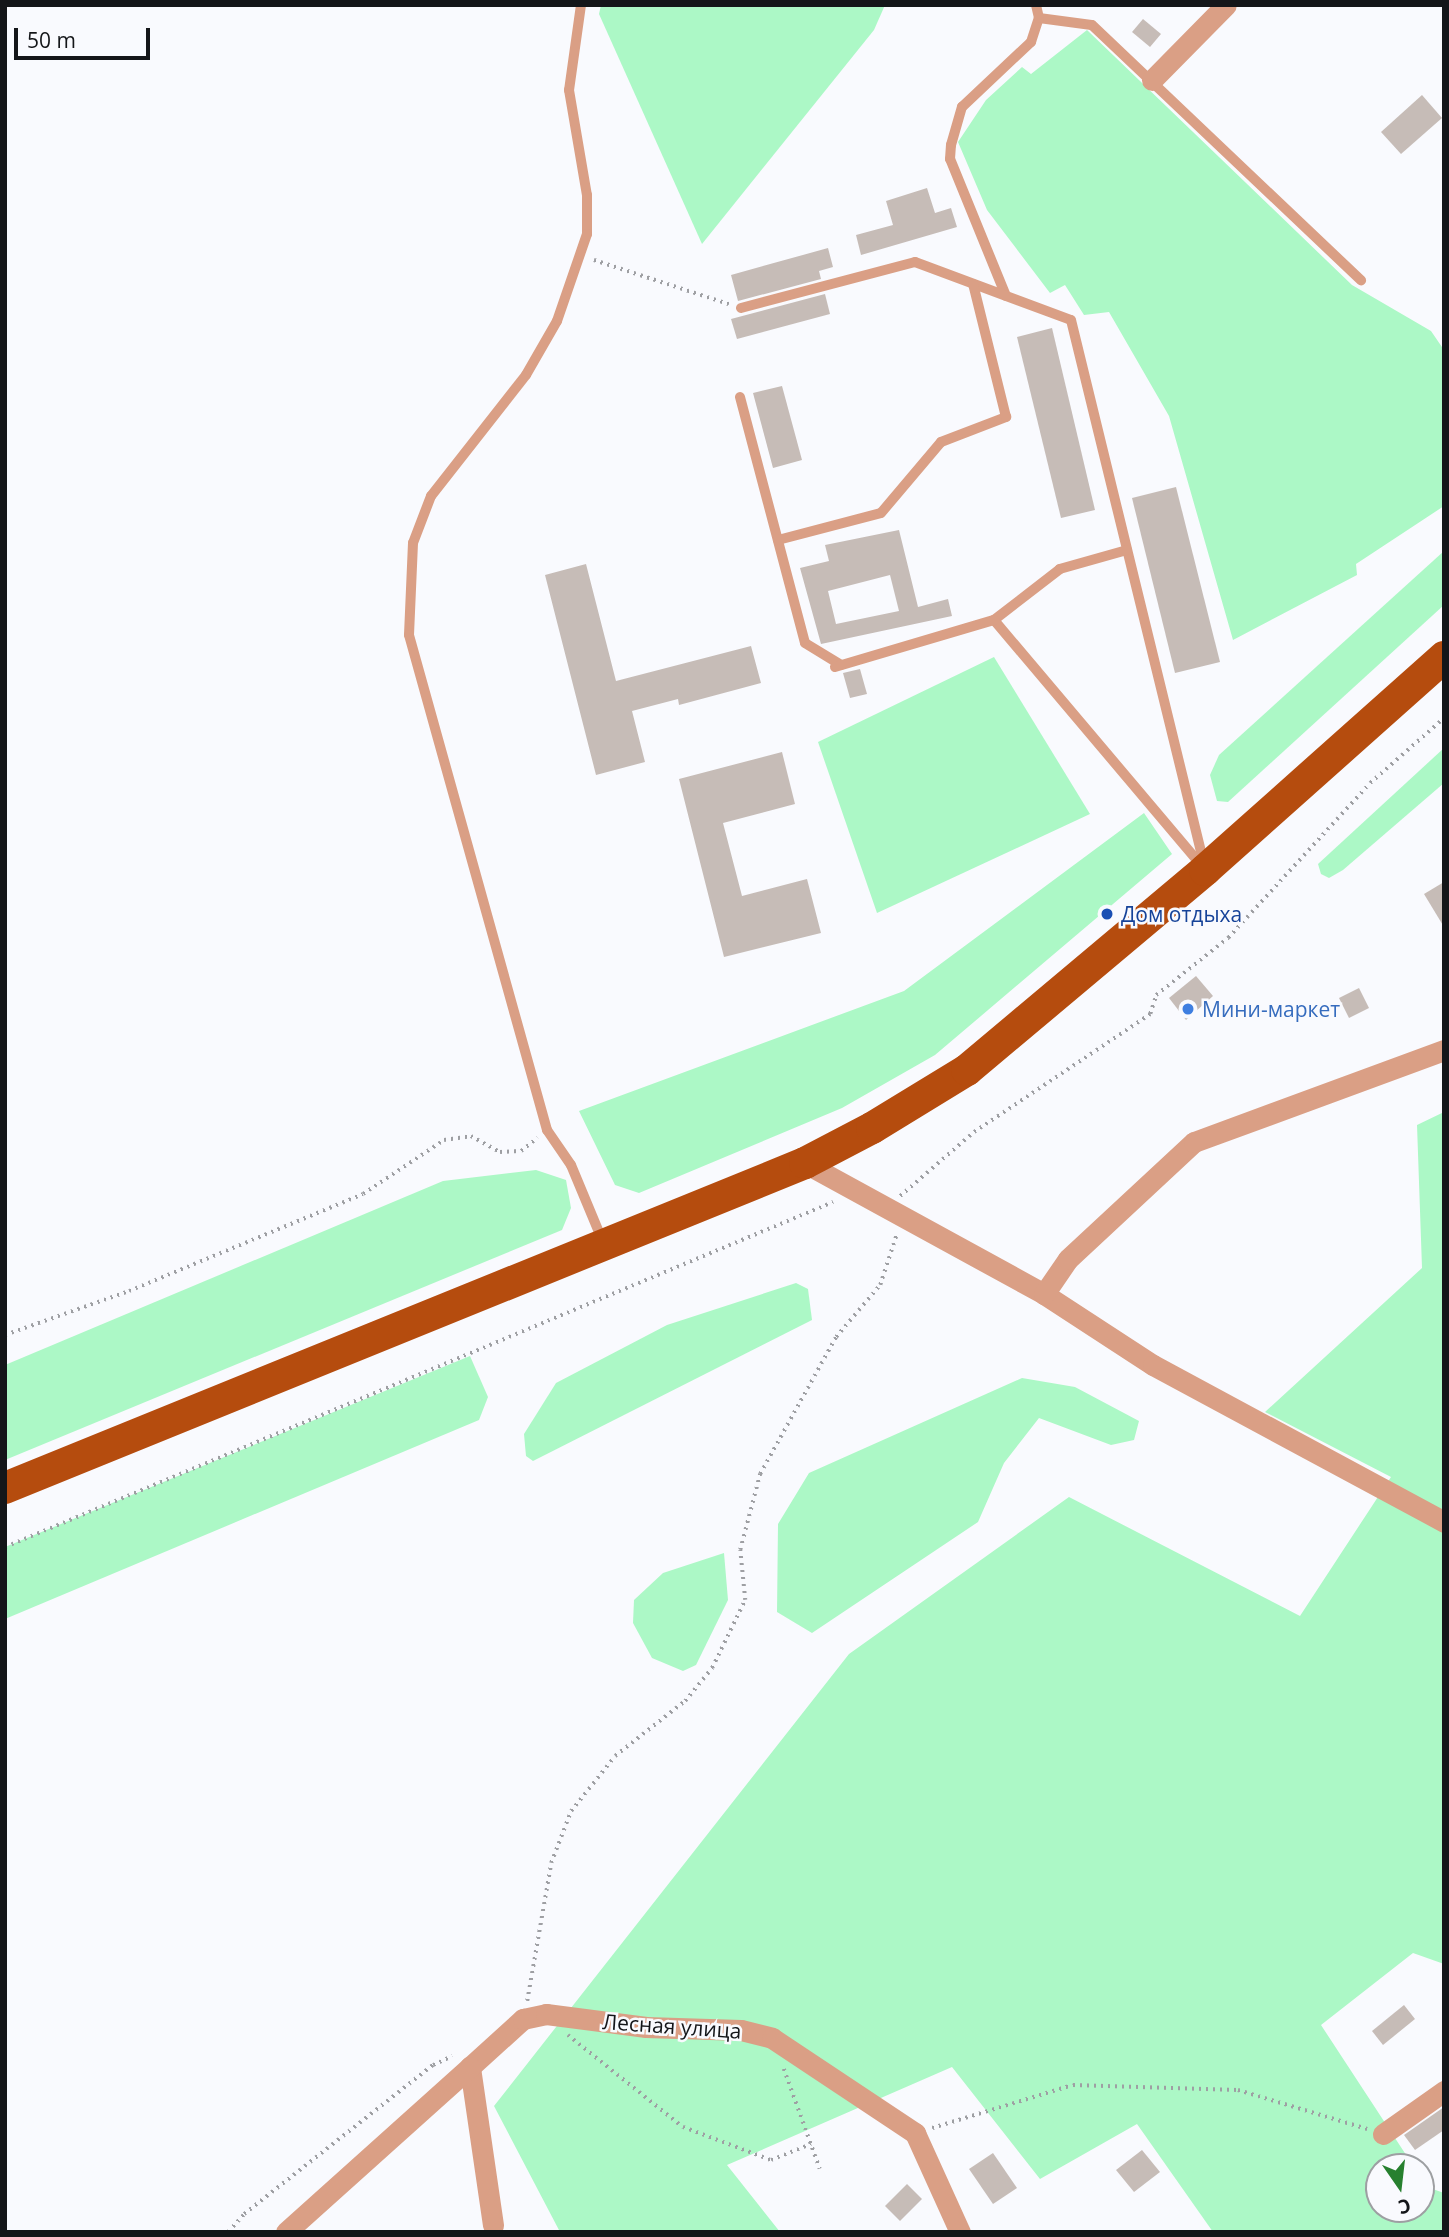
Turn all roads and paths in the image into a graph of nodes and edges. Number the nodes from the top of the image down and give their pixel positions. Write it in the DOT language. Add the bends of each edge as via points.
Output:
graph roads {
  1 [pos="581,5"];
  2 [pos="1036,5"];
  3 [pos="1226,5"];
  4 [pos="1040,18"];
  5 [pos="1152,80"];
  6 [pos="581,256"];
  7 [pos="1361,280"];
  8 [pos="973,284"];
  9 [pos="1006,296"];
  10 [pos="741,308"];
  11 [pos="740,397"];
  12 [pos="778,540"];
  13 [pos="1127,550"];
  14 [pos="994,620"];
  15 [pos="1444,657"];
  16 [pos="1444,718"];
  17 [pos="1205,870"];
  18 [pos="1444,1050"];
  19 [pos="547,1130"];
  20 [pos="805,1163"];
  21 [pos="858,1192"];
  22 [pos="894,1213"];
  23 [pos="604,1244"];
  24 [pos="1044,1294"];
  25 [pos="5,1335"];
  26 [pos="5,1489"];
  27 [pos="1444,1522"];
  28 [pos="5,1547"];
  29 [pos="546,2014"];
  30 [pos="523,2020"];
  31 [pos="772,2038"];
  32 [pos="463,2061"];
  33 [pos="1444,2091"];
  34 [pos="915,2133"];
  35 [pos="1383,2134"];
  36 [pos="811,2144"];
  37 [pos="820,2169"];
  38 [pos="493,2225"];
  39 [pos="228,2232"];
  40 [pos="286,2232"];
  41 [pos="960,2232"];
  1 -- 6 [label="lane" via="569,90 587,195 587,234"];
  2 -- 4 [label="lane"];
  3 -- 5 [label="street"];
  4 -- 5 [label="lane" via="1093,25"];
  4 -- 9 [label="lane" via="1031,42 962,107 951,145 950,159"];
  5 -- 7 [label="lane"];
  6 -- 10 [label="path"];
  6 -- 19 [label="lane" via="557,321 526,375 431,496 413,544 408,585 409,635 416,671"];
  8 -- 9 [label="lane"];
  8 -- 10 [label="lane" via="915,262"];
  8 -- 12 [label="lane" via="1006,417 941,442 881,513"];
  9 -- 13 [label="lane" via="1071,320"];
  11 -- 12 [label="lane"];
  12 -- 14 [label="lane" via="805,643 837,666"];
  13 -- 14 [label="lane" via="1060,569"];
  13 -- 17 [label="lane"];
  14 -- 17 [label="lane"];
  15 -- 17 [label="main road"];
  16 -- 22 [label="path" via="1370,783 1228,938 1156,995 1150,1014 974,1132"];
  17 -- 20 [label="main road" via="967,1070"];
  18 -- 24 [label="street" via="1194,1142 1068,1259"];
  19 -- 23 [label="lane" via="571,1165"];
  19 -- 25 [label="path" via="522,1151 500,1152 471,1136 444,1140 363,1194 129,1291"];
  20 -- 21 [label="street"];
  20 -- 23 [label="main road"];
  21 -- 22 [label="street"];
  21 -- 28 [label="path" via="655,1272 470,1356"];
  22 -- 24 [label="street"];
  22 -- 30 [label="path" via="880,1285 836,1337 760,1474 740,1550 745,1600 712,1668 685,1701 615,1756 571,1811 551,1863"];
  23 -- 26 [label="main road"];
  24 -- 27 [label="street" via="1153,1365"];
  29 -- 30 [label="street, Лесная улица"];
  29 -- 31 [label="street, Лесная улица" via="646,2027 741,2030"];
  29 -- 36 [label="path" via="580,2047 683,2126 771,2160"];
  30 -- 32 [label="street, Лесная улица"];
  31 -- 34 [label="street, Лесная улица"];
  31 -- 36 [label="path"];
  32 -- 38 [label="street"];
  32 -- 39 [label="path" via="433,2065 244,2214"];
  32 -- 40 [label="street, Лесная улица"];
  33 -- 35 [label="street"];
  34 -- 35 [label="path" via="1073,2085 1238,2090"];
  34 -- 41 [label="street"];
  36 -- 37 [label="path"];
}
